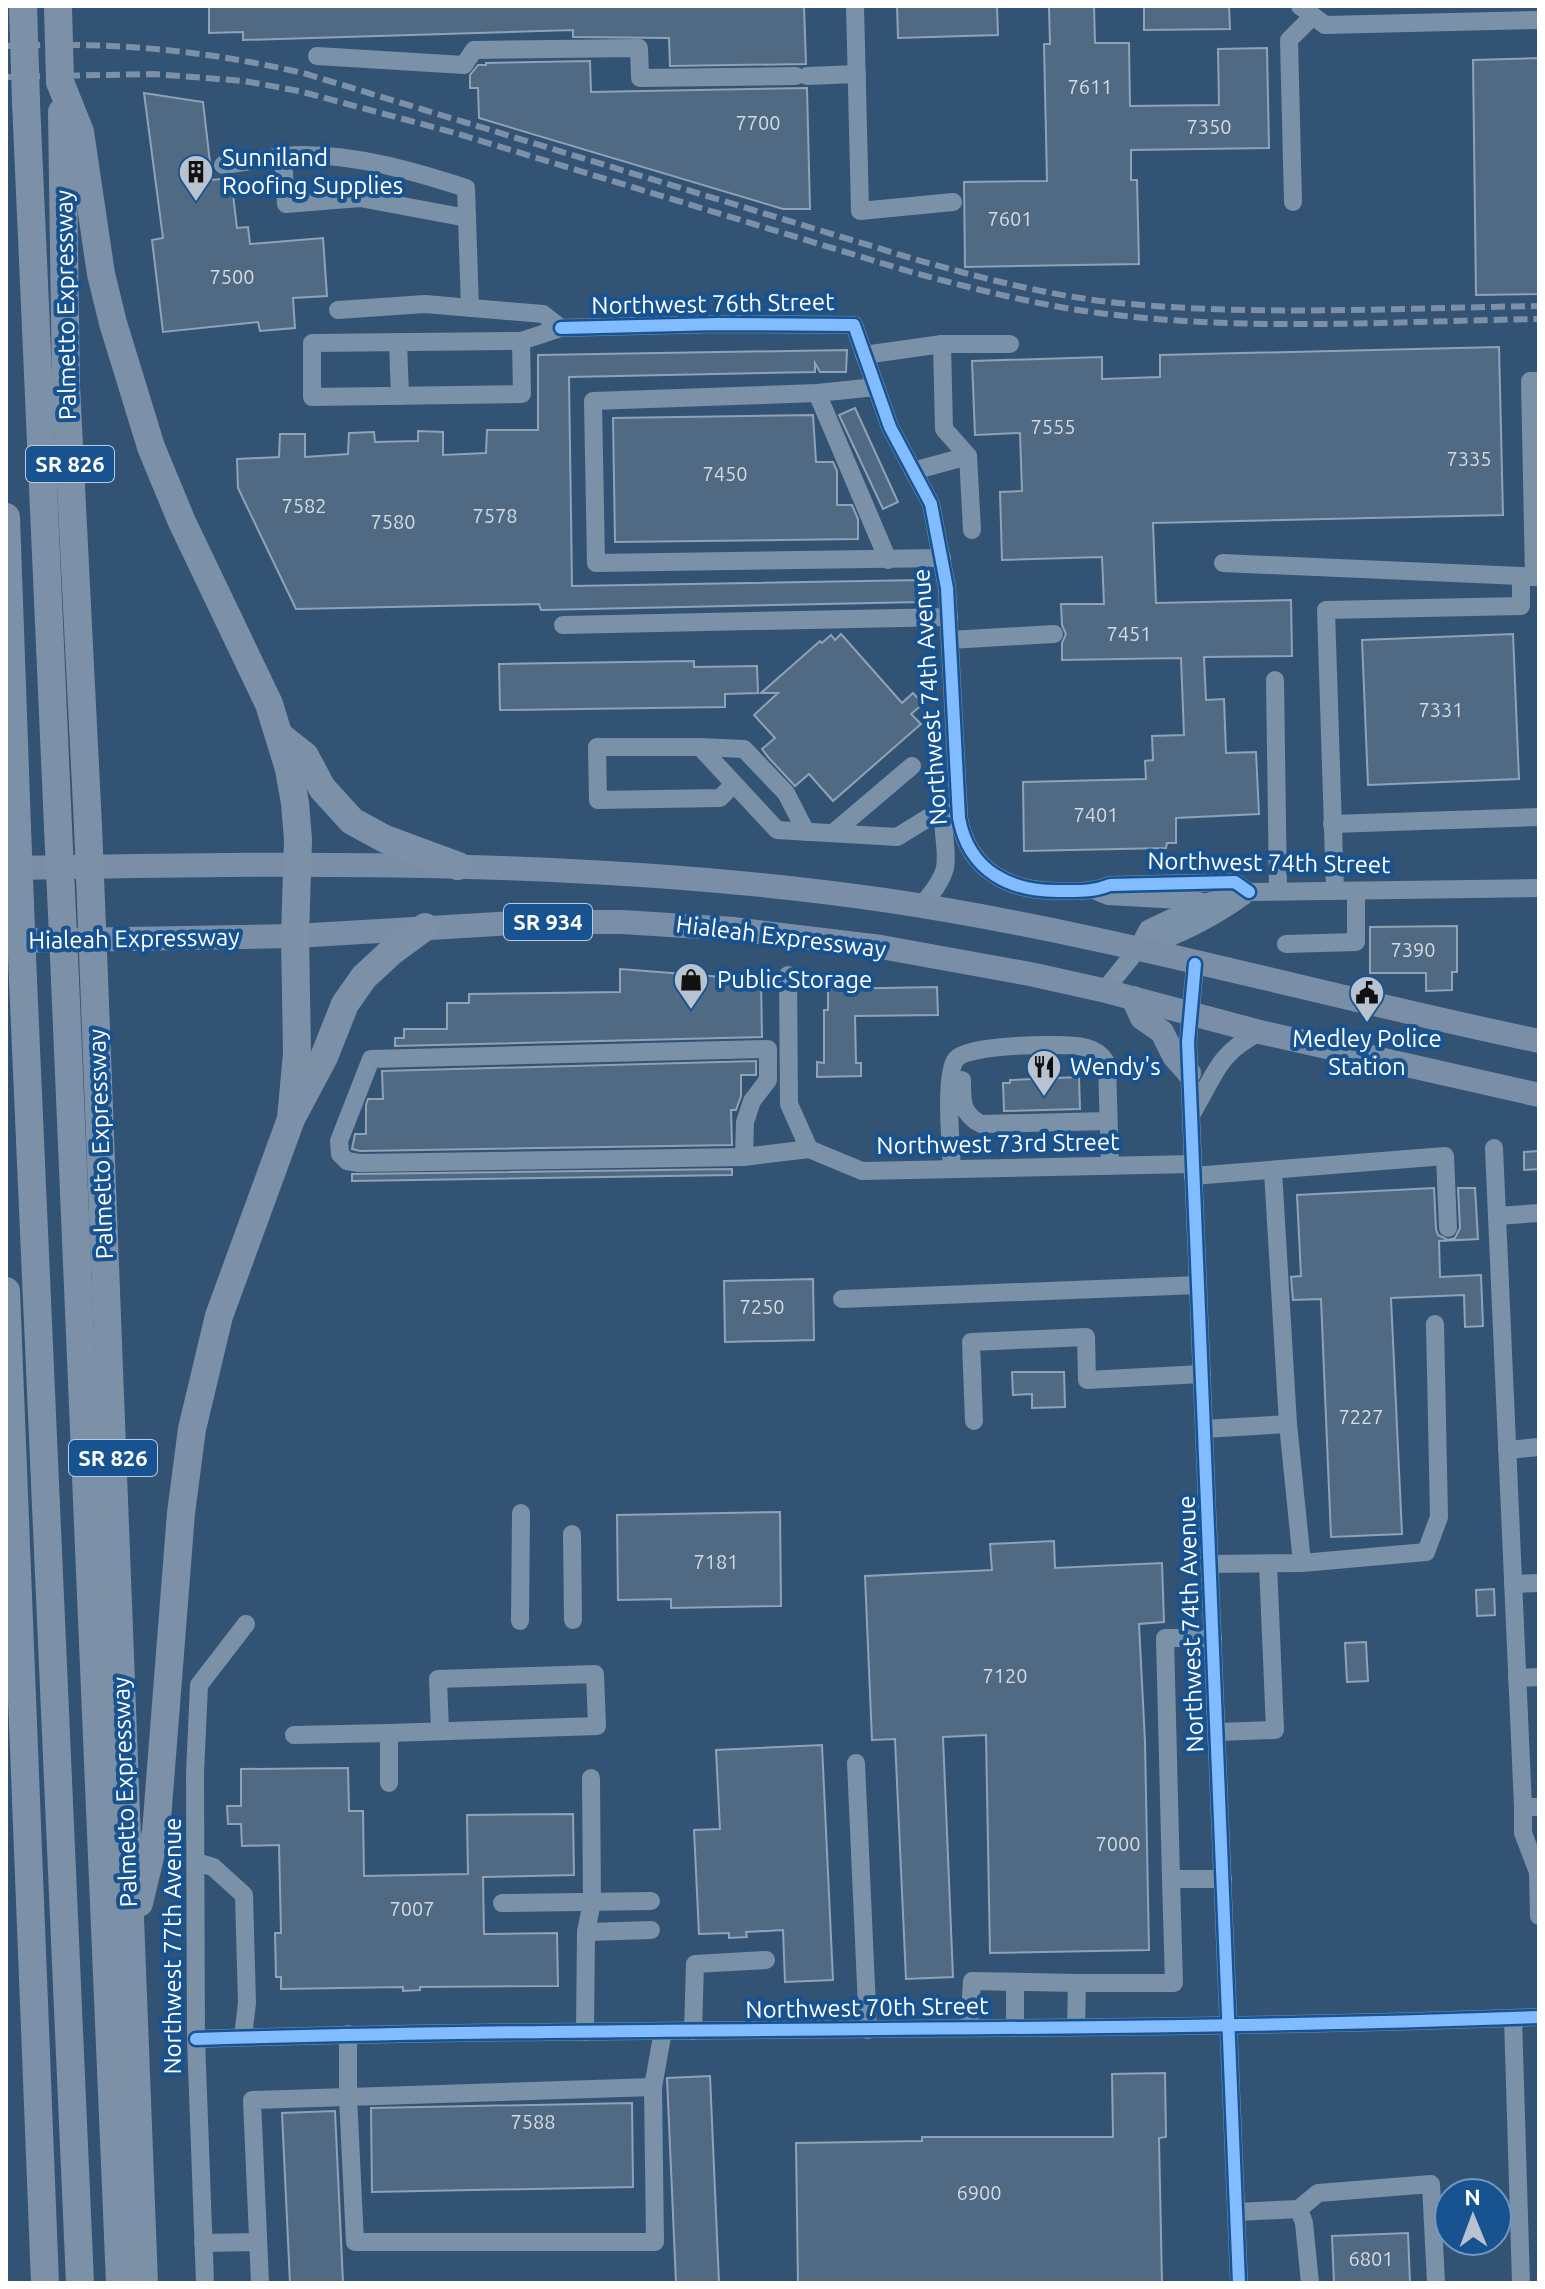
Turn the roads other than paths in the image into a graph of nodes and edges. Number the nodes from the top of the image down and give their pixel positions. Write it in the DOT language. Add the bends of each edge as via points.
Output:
graph roads {
  1 [pos="23,6"];
  2 [pos="58,6"];
  3 [pos="855,6"];
  4 [pos="1306,11"];
  5 [pos="1539,20"];
  6 [pos="317,56"];
  7 [pos="857,74"];
  8 [pos="63,95"];
  9 [pos="283,157"];
  10 [pos="223,165"];
  11 [pos="953,202"];
  12 [pos="1293,202"];
  13 [pos="467,218"];
  14 [pos="470,308"];
  15 [pos="338,310"];
  16 [pos="561,328"];
  17 [pos="521,341"];
  18 [pos="398,342"];
  19 [pos="942,344"];
  20 [pos="1010,344"];
  21 [pos="864,355"];
  22 [pos="1539,381"];
  23 [pos="876,387"];
  24 [pos="817,393"];
  25 [pos="400,396"];
  26 [pos="890,427"];
  27 [pos="1535,451"];
  28 [pos="968,456"];
  29 [pos="913,471"];
  30 [pos="6,517"];
  31 [pos="972,530"];
  32 [pos="942,558"];
  33 [pos="888,560"];
  34 [pos="1223,563"];
  35 [pos="1531,577"];
  36 [pos="949,617"];
  37 [pos="563,625"];
  38 [pos="1054,634"];
  39 [pos="950,640"];
  40 [pos="1275,680"];
  41 [pos="281,737"];
  42 [pos="700,747"];
  43 [pos="912,766"];
  44 [pos="734,784"];
  45 [pos="957,788"];
  46 [pos="943,814"];
  47 [pos="1539,817"];
  48 [pos="1332,824"];
  49 [pos="806,832"];
  50 [pos="833,833"];
  51 [pos="297,863"];
  52 [pos="458,866"];
  53 [pos="6,868"];
  54 [pos="988,870"];
  55 [pos="1539,888"];
  56 [pos="1095,891"];
  57 [pos="1278,891"];
  58 [pos="1335,891"];
  59 [pos="1356,891"];
  60 [pos="1242,897"];
  61 [pos="1208,901"];
  62 [pos="921,906"];
  63 [pos="425,927"];
  64 [pos="295,936"];
  65 [pos="6,941"];
  66 [pos="1286,944"];
  67 [pos="1137,950"];
  68 [pos="1195,964"];
  69 [pos="788,975"];
  70 [pos="1104,991"];
  71 [pos="1133,998"];
  72 [pos="1189,1014"];
  73 [pos="1260,1032"];
  74 [pos="1539,1041"];
  75 [pos="983,1050"];
  76 [pos="1189,1073"];
  77 [pos="1539,1095"];
  78 [pos="1191,1115"];
  79 [pos="291,1119"];
  80 [pos="1108,1121"];
  81 [pos="1494,1148"];
  82 [pos="809,1149"];
  83 [pos="744,1157"];
  84 [pos="1110,1166"];
  85 [pos="952,1169"];
  86 [pos="1193,1170"];
  87 [pos="1273,1171"];
  88 [pos="1539,1213"];
  89 [pos="1497,1216"];
  90 [pos="1448,1228"];
  91 [pos="1198,1285"];
  92 [pos="6,1291"];
  93 [pos="842,1299"];
  94 [pos="1435,1324"];
  95 [pos="1202,1374"];
  96 [pos="974,1421"];
  97 [pos="1288,1424"];
  98 [pos="1204,1429"];
  99 [pos="1539,1447"];
  100 [pos="1507,1450"];
  101 [pos="521,1513"];
  102 [pos="572,1534"];
  103 [pos="1302,1563"];
  104 [pos="1211,1564"];
  105 [pos="1268,1564"];
  106 [pos="1539,1583"];
  107 [pos="1513,1584"];
  108 [pos="6,1620"];
  109 [pos="573,1620"];
  110 [pos="520,1621"];
  111 [pos="246,1624"];
  112 [pos="1213,1638"];
  113 [pos="1539,1677"];
  114 [pos="1517,1678"];
  115 [pos="25,1726"];
  116 [pos="440,1731"];
  117 [pos="1217,1732"];
  118 [pos="389,1733"];
  119 [pos="294,1735"];
  120 [pos="856,1763"];
  121 [pos="1530,1769"];
  122 [pos="591,1778"];
  123 [pos="389,1783"];
  124 [pos="1531,1807"];
  125 [pos="196,1862"];
  126 [pos="1538,1872"];
  127 [pos="1171,1879"];
  128 [pos="1223,1879"];
  129 [pos="651,1901"];
  130 [pos="592,1902"];
  131 [pos="502,1903"];
  132 [pos="1539,1916"];
  133 [pos="651,1930"];
  134 [pos="586,1932"];
  135 [pos="130,1939"];
  136 [pos="766,1960"];
  137 [pos="1015,1982"];
  138 [pos="1077,1983"];
  139 [pos="1539,2017"];
  140 [pos="1513,2018"];
  141 [pos="1229,2025"];
  142 [pos="1076,2027"];
  143 [pos="969,2028"];
  144 [pos="1015,2028"];
  145 [pos="868,2030"];
  146 [pos="663,2031"];
  147 [pos="693,2031"];
  148 [pos="585,2032"];
  149 [pos="348,2034"];
  150 [pos="243,2037"];
  151 [pos="196,2039"];
  152 [pos="653,2087"];
  153 [pos="348,2097"];
  154 [pos="1299,2209"];
  155 [pos="1236,2212"];
  156 [pos="258,2242"];
  157 [pos="203,2243"];
  158 [pos="1527,2273"];
  159 [pos="45,2283"];
  160 [pos="80,2283"];
  161 [pos="120,2283"];
  162 [pos="144,2283"];
  163 [pos="205,2283"];
  164 [pos="260,2283"];
  165 [pos="1239,2283"];
  166 [pos="1310,2283"];
  167 [pos="1436,2283"];
  1 -- 161 [label="highway, bridge"];
  2 -- 8 [label="highway, Palmetto Expressway / SR 826, bridge"];
  3 -- 7 [label="street"];
  4 -- 5 [label="street" via="1325,25"];
  4 -- 12 [label="street" via="1289,40"];
  6 -- 7 [label="street" via="464,65 474,50 639,48 640,78"];
  7 -- 11 [label="street" via="860,211"];
  8 -- 41 [label="highway" via="80,132 101,274 151,447"];
  8 -- 135 [label="highway, Palmetto Expressway / SR 826, bridge" via="66,386"];
  9 -- 10 [label="street"];
  9 -- 13 [label="street" via="346,159 407,169 466,188"];
  9 -- 13 [label="street" via="286,204 360,198"];
  13 -- 14 [label="street"];
  14 -- 15 [label="street" via="425,304"];
  14 -- 16 [label="street" via="543,314"];
  16 -- 17 [label="street"];
  16 -- 21 [label="street, Northwest 76th Street" via="854,325"];
  17 -- 18 [label="street"];
  17 -- 25 [label="street" via="522,394"];
  18 -- 25 [label="street"];
  18 -- 25 [label="street" via="312,343 312,397"];
  19 -- 20 [label="street"];
  19 -- 21 [label="street"];
  19 -- 28 [label="street" via="944,429"];
  21 -- 23 [label="street, Northwest 76th Street"];
  22 -- 27 [label="street" via="1530,381"];
  23 -- 24 [label="street"];
  23 -- 26 [label="street, Northwest 76th Street"];
  24 -- 33 [label="street"];
  24 -- 33 [label="street" via="593,401 596,563"];
  26 -- 29 [label="street, Northwest 74th Avenue"];
  27 -- 35 [label="street"];
  28 -- 29 [label="street"];
  28 -- 31 [label="street"];
  29 -- 32 [label="street, Northwest 74th Avenue" via="931,504"];
  30 -- 160 [label="highway, bridge"];
  32 -- 33 [label="street"];
  32 -- 36 [label="street, Northwest 74th Avenue"];
  34 -- 35 [label="street"];
  35 -- 48 [label="street" via="1521,606 1326,610"];
  36 -- 37 [label="street"];
  36 -- 39 [label="street, Northwest 74th Avenue"];
  38 -- 39 [label="street"];
  39 -- 45 [label="street, Northwest 74th Avenue"];
  40 -- 57 [label="street"];
  41 -- 51 [label="highway" via="295,803"];
  41 -- 52 [label="highway" via="305,756 322,788 352,821"];
  42 -- 44 [label="street"];
  42 -- 44 [label="street" via="597,747 598,800 720,798"];
  42 -- 49 [label="street" via="744,749 786,793"];
  43 -- 50 [label="street"];
  44 -- 49 [label="street" via="777,830"];
  45 -- 46 [label="street, Northwest 74th Avenue"];
  45 -- 54 [label="street, Northwest 74th Avenue" via="962,833"];
  46 -- 50 [label="street" via="897,837"];
  46 -- 62 [label="street, Northwest 74th Avenue" via="944,869"];
  47 -- 48 [label="street"];
  48 -- 58 [label="street"];
  49 -- 50 [label="street"];
  51 -- 52 [label="main road, Hialeah Expressway / SR 934"];
  51 -- 53 [label="main road, Hialeah Expressway / SR 934"];
  51 -- 64 [label="highway"];
  52 -- 62 [label="main road, Hialeah Expressway / SR 934" via="692,878"];
  54 -- 56 [label="street, Northwest 74th Street" via="1021,888"];
  55 -- 59 [label="street, Northwest 74th Street"];
  56 -- 60 [label="street, Northwest 74th Street" via="1110,885 1235,882"];
  56 -- 61 [label="street, Northwest 74th Street"];
  57 -- 58 [label="street, Northwest 74th Street"];
  57 -- 60 [label="street, Northwest 74th Street"];
  58 -- 59 [label="street, Northwest 74th Street"];
  59 -- 66 [label="street" via="1356,942"];
  60 -- 61 [label="street"];
  60 -- 67 [label="street" via="1209,921"];
  61 -- 67 [label="street" via="1148,929"];
  62 -- 67 [label="main road, Hialeah Expressway / SR 934"];
  63 -- 64 [label="main road, Hialeah Expressway / SR 934"];
  63 -- 70 [label="main road, Hialeah Expressway / SR 934" via="609,922 733,929 915,953"];
  63 -- 79 [label="highway" via="364,977 345,1004"];
  64 -- 65 [label="main road, Hialeah Expressway / SR 934"];
  64 -- 79 [label="highway" via="297,1053"];
  67 -- 68 [label="main road, Hialeah Expressway / SR 934"];
  67 -- 70 [label="street"];
  68 -- 72 [label="street, Northwest 74th Avenue"];
  68 -- 74 [label="main road, Hialeah Expressway / SR 934"];
  69 -- 82 [label="street" via="789,1104"];
  70 -- 71 [label="main road, Hialeah Expressway / SR 934"];
  71 -- 72 [label="main road, Hialeah Expressway / SR 934"];
  71 -- 76 [label="main road" via="1142,1018 1167,1038"];
  72 -- 73 [label="main road, Hialeah Expressway / SR 934"];
  72 -- 76 [label="street, Northwest 74th Avenue"];
  73 -- 77 [label="main road, Hialeah Expressway / SR 934"];
  73 -- 78 [label="street" via="1226,1055"];
  75 -- 80 [label="street" via="1092,1049 1107,1064"];
  75 -- 80 [label="street" via="970,1059 962,1075 962,1103 974,1120"];
  75 -- 85 [label="street" via="956,1058 949,1077"];
  76 -- 78 [label="street, Northwest 74th Avenue"];
  78 -- 86 [label="street, Northwest 74th Avenue"];
  79 -- 135 [label="highway" via="219,1316 192,1429 156,1832"];
  80 -- 84 [label="street"];
  81 -- 89 [label="street"];
  82 -- 83 [label="street"];
  82 -- 85 [label="street, Northwest 73rd Street" via="862,1171"];
  83 -- 83 [label="street" via="359,1163 340,1154 339,1141 371,1059 768,1049 768,1080 745,1122"];
  84 -- 85 [label="street, Northwest 73rd Street"];
  84 -- 86 [label="street, Northwest 73rd Street"];
  86 -- 87 [label="street, Northwest 73rd Street"];
  86 -- 91 [label="street, Northwest 74th Avenue"];
  87 -- 90 [label="street, Northwest 73rd Street" via="1445,1156"];
  87 -- 97 [label="street"];
  88 -- 89 [label="street"];
  89 -- 100 [label="street"];
  91 -- 93 [label="street"];
  91 -- 95 [label="street, Northwest 74th Avenue"];
  92 -- 115 [label="highway"];
  94 -- 103 [label="street" via="1439,1517 1426,1552"];
  95 -- 96 [label="street" via="1087,1380 1086,1337 971,1342"];
  95 -- 98 [label="street, Northwest 74th Avenue"];
  97 -- 98 [label="street"];
  97 -- 103 [label="street"];
  98 -- 104 [label="street, Northwest 74th Avenue"];
  99 -- 100 [label="street"];
  100 -- 107 [label="street"];
  101 -- 110 [label="street"];
  102 -- 109 [label="street"];
  103 -- 105 [label="street"];
  104 -- 105 [label="street"];
  104 -- 112 [label="street, Northwest 74th Avenue"];
  105 -- 117 [label="street" via="1275,1730"];
  106 -- 107 [label="street"];
  107 -- 114 [label="street"];
  108 -- 115 [label="highway"];
  111 -- 125 [label="street, Northwest 77th Avenue" via="199,1685"];
  112 -- 117 [label="street, Northwest 74th Avenue"];
  112 -- 127 [label="street" via="1165,1638"];
  113 -- 114 [label="street"];
  114 -- 121 [label="street"];
  115 -- 159 [label="highway"];
  116 -- 116 [label="street" via="597,1726 595,1674 438,1679"];
  116 -- 118 [label="street"];
  117 -- 128 [label="street, Northwest 74th Avenue"];
  118 -- 119 [label="street"];
  118 -- 123 [label="street"];
  120 -- 145 [label="street"];
  121 -- 124 [label="street"];
  122 -- 130 [label="street"];
  124 -- 126 [label="street" via="1523,1833"];
  125 -- 150 [label="street" via="213,1867 244,1895"];
  125 -- 151 [label="street, Northwest 77th Avenue"];
  126 -- 132 [label="street"];
  127 -- 128 [label="street"];
  127 -- 138 [label="street" via="1174,1983"];
  128 -- 141 [label="street, Northwest 74th Avenue"];
  129 -- 130 [label="street"];
  130 -- 131 [label="street"];
  130 -- 134 [label="street"];
  133 -- 134 [label="street"];
  134 -- 148 [label="street"];
  135 -- 162 [label="highway, Palmetto Expressway / SR 826"];
  136 -- 147 [label="street" via="695,1964"];
  137 -- 138 [label="street"];
  137 -- 143 [label="street" via="972,1981"];
  137 -- 144 [label="street"];
  138 -- 142 [label="street"];
  139 -- 140 [label="street, Northwest 70th Street"];
  140 -- 141 [label="street, Northwest 70th Street"];
  140 -- 158 [label="street"];
  141 -- 142 [label="street, Northwest 70th Street"];
  141 -- 155 [label="street, Northwest 74th Avenue"];
  142 -- 144 [label="street, Northwest 70th Street"];
  143 -- 144 [label="street, Northwest 70th Street"];
  143 -- 145 [label="street, Northwest 70th Street"];
  145 -- 147 [label="street, Northwest 70th Street"];
  146 -- 147 [label="street, Northwest 70th Street"];
  146 -- 148 [label="street, Northwest 70th Street"];
  146 -- 152 [label="street"];
  148 -- 149 [label="street, Northwest 70th Street"];
  149 -- 150 [label="street, Northwest 70th Street"];
  149 -- 153 [label="street"];
  150 -- 151 [label="street, Northwest 70th Street"];
  151 -- 157 [label="street, Northwest 77th Avenue"];
  152 -- 153 [label="street"];
  152 -- 153 [label="street" via="655,2242 355,2242"];
  153 -- 156 [label="street" via="252,2100"];
  154 -- 155 [label="street"];
  154 -- 166 [label="street"];
  154 -- 167 [label="street" via="1318,2193 1431,2184"];
  155 -- 165 [label="street, Northwest 74th Avenue"];
  156 -- 157 [label="street"];
  156 -- 164 [label="street"];
  157 -- 163 [label="street, Northwest 77th Avenue"];
}
